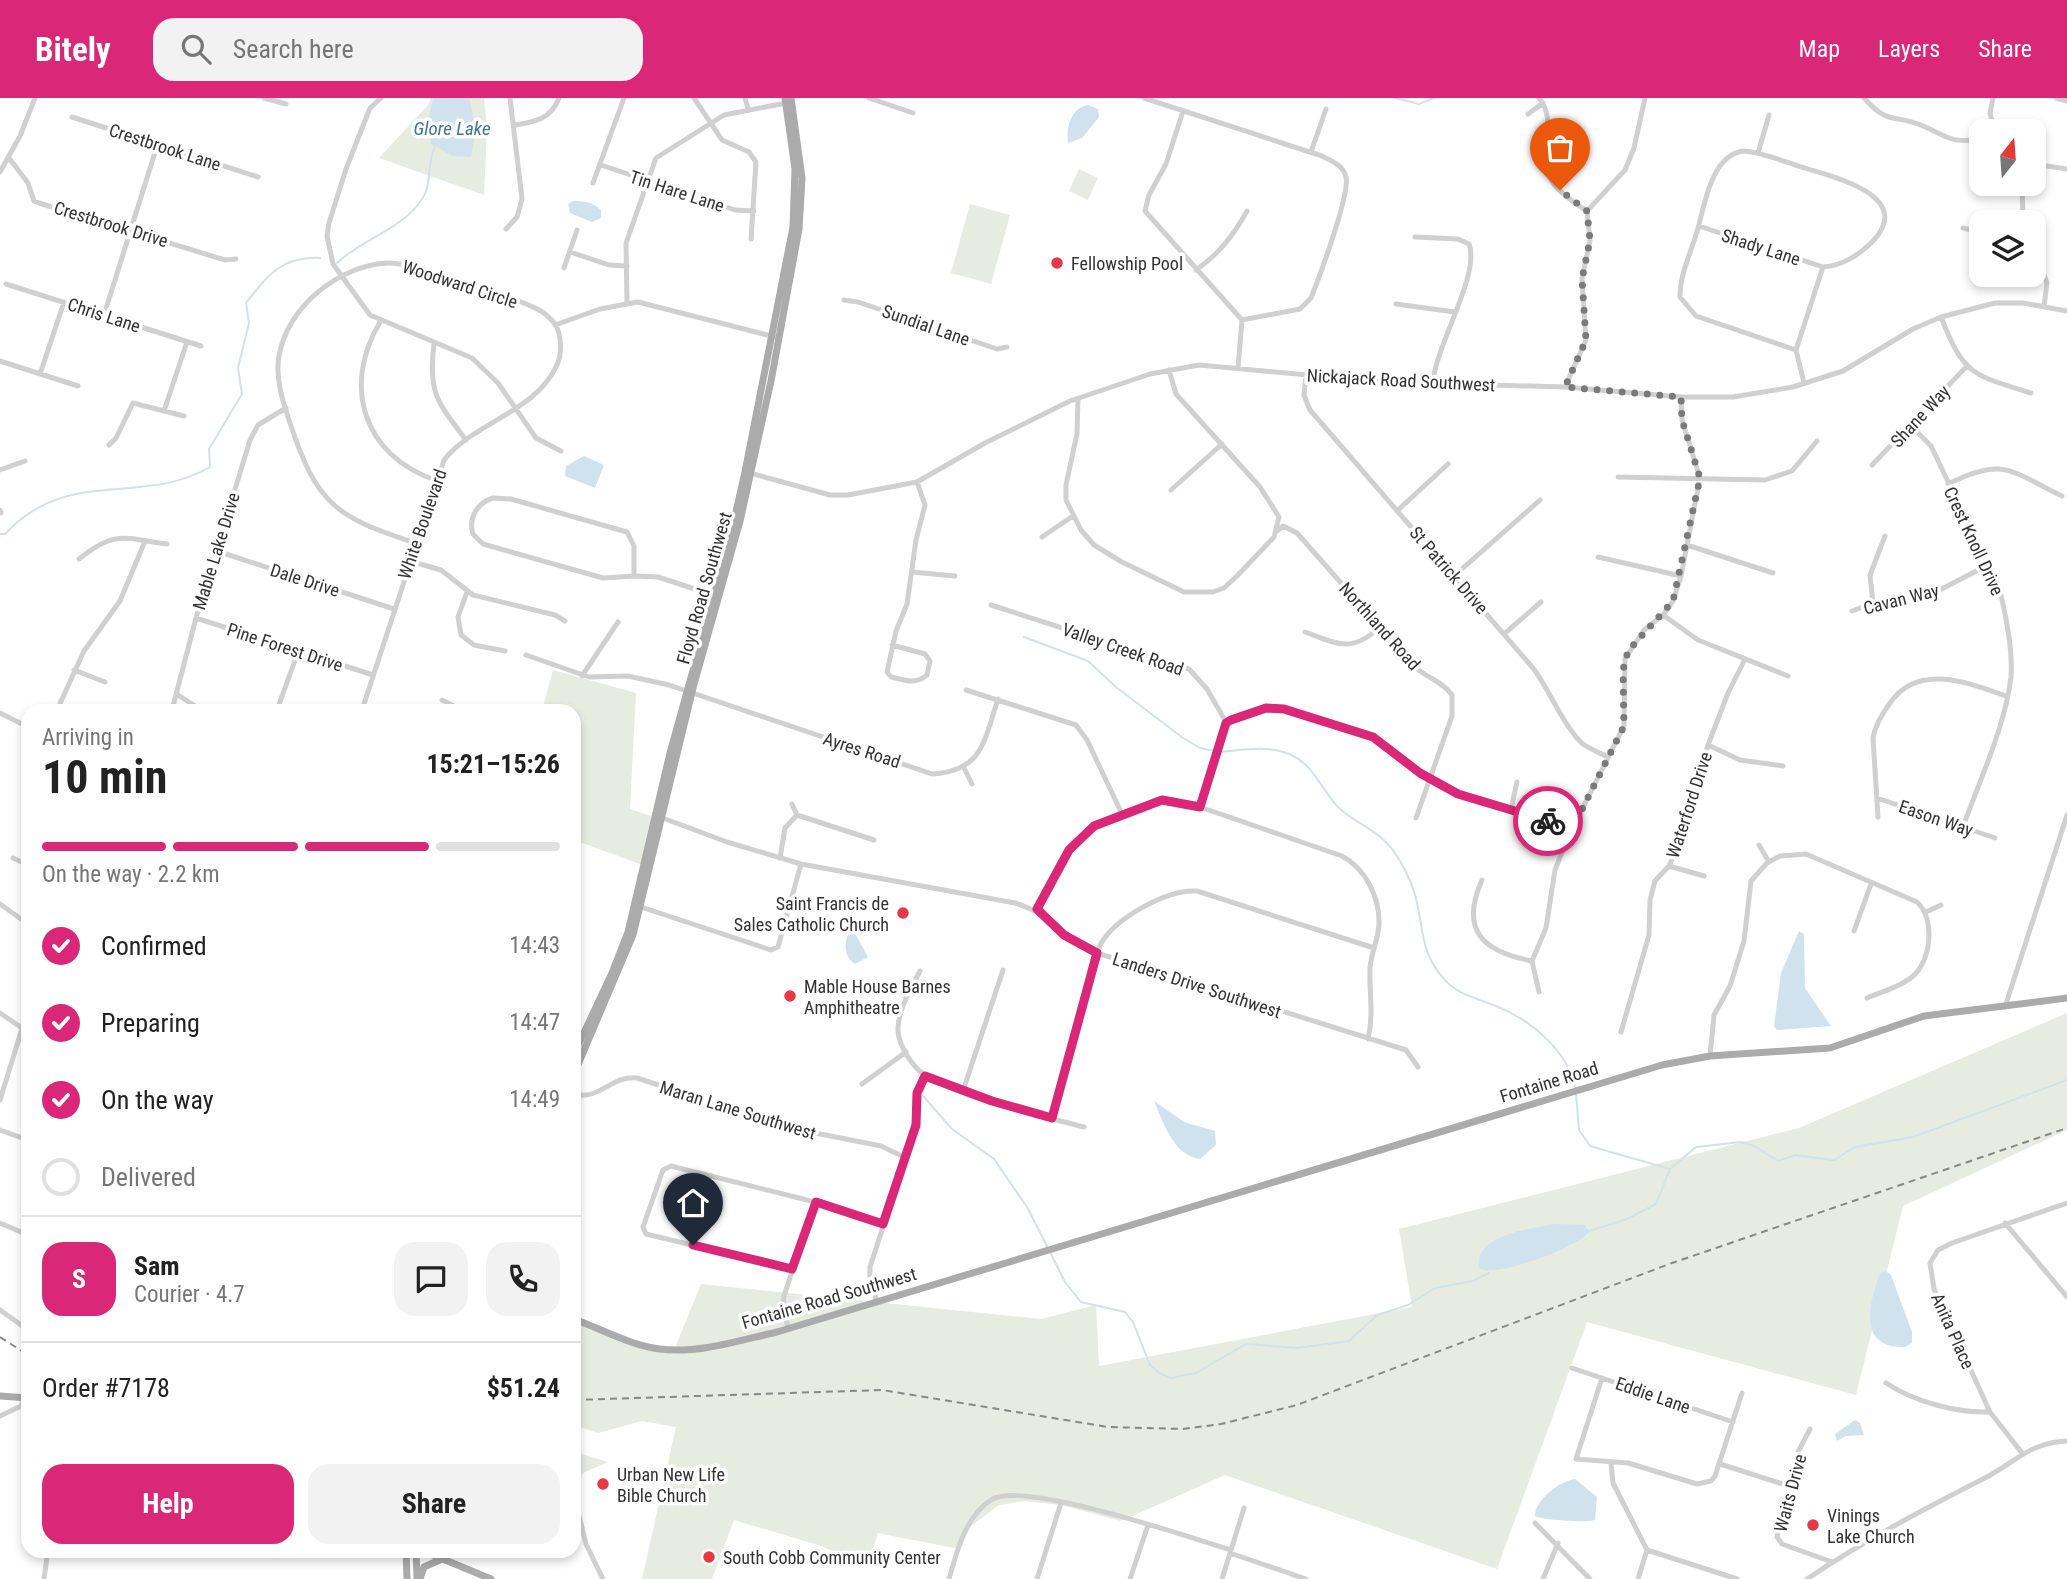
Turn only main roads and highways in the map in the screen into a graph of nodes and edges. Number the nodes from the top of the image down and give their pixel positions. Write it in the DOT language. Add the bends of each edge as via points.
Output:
graph roads {
  1 [pos="787,100"];
  2 [pos="748,473"];
  3 [pos="689,691"];
  4 [pos="658,817"];
  5 [pos="2067,998"];
  6 [pos="581,1039"];
  7 [pos="581,1058"];
  8 [pos="1050,1248"];
  9 [pos="581,1322"];
  10 [pos="0,1396"];
  11 [pos="21,1398"];
  12 [pos="406,1558"];
  13 [pos="419,1558"];
  14 [pos="442,1559"];
  15 [pos="407,1579"];
  16 [pos="419,1579"];
  17 [pos="491,1579"];
  1 -- 2 [label="main road, Floyd Road Southwest" via="795,208 776,338"];
  2 -- 3 [label="main road, Floyd Road Southwest"];
  2 -- 3 [label="main road, Floyd Road Southwest"];
  3 -- 4 [label="main road, Floyd Road Southwest"];
  4 -- 6 [label="main road, Floyd Road Southwest" via="622,948"];
  4 -- 7 [label="main road, Floyd Road Southwest" via="641,907 624,962"];
  5 -- 8 [label="main road, Fontaine Road" via="1924,1016 1830,1048 1684,1059"];
  8 -- 9 [label="main road, Fontaine Road Southwest" via="736,1341 668,1350"];
  10 -- 11 [label="main road"];
  12 -- 15 [label="main road"];
  13 -- 16 [label="main road"];
  14 -- 16 [label="main road" via="424,1567"];
  14 -- 17 [label="main road"];
}
